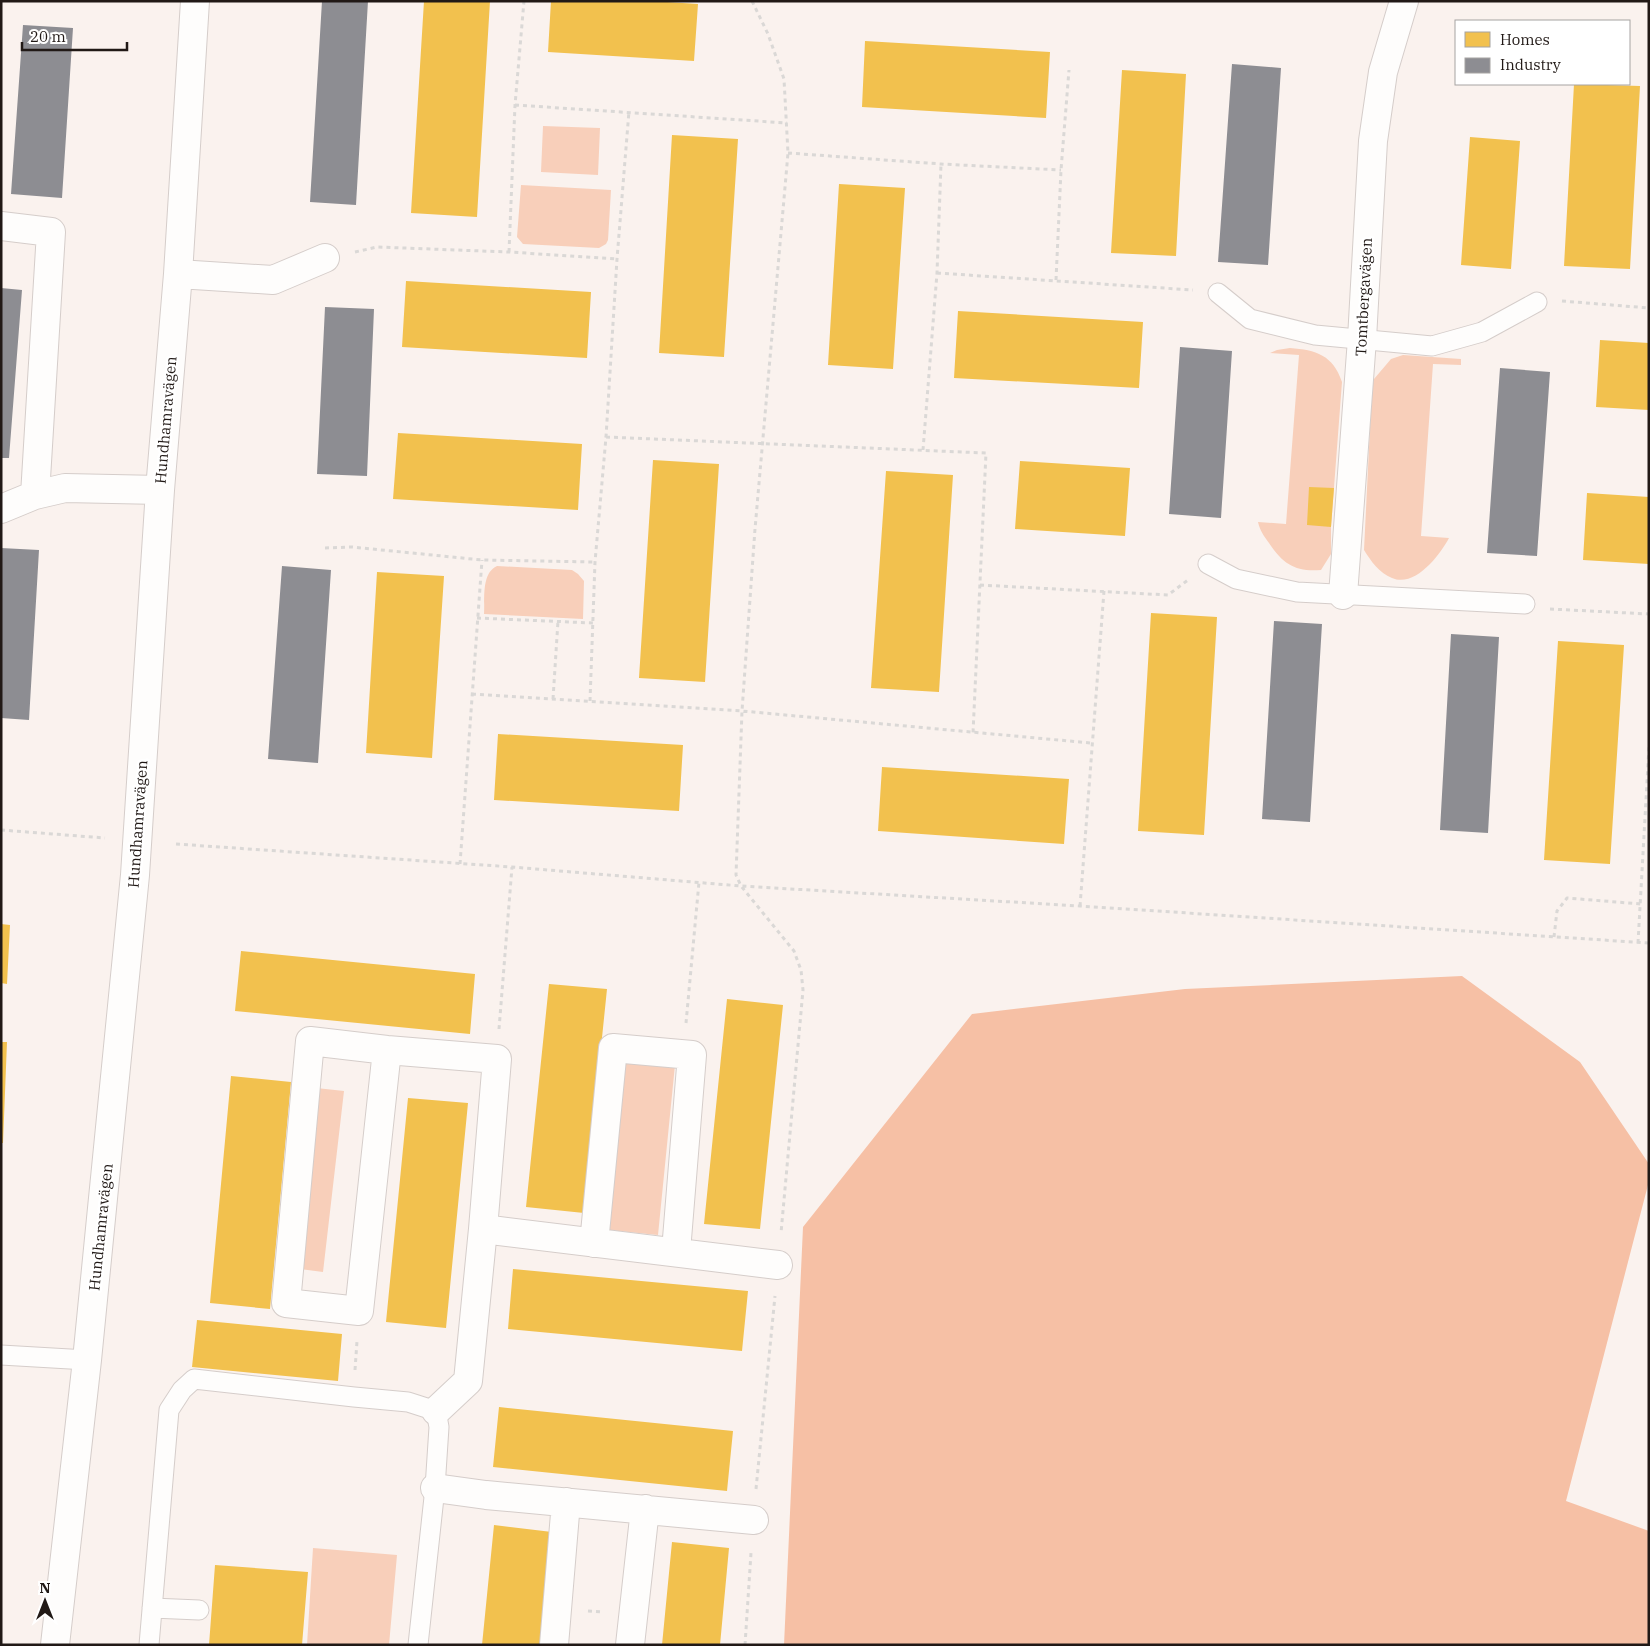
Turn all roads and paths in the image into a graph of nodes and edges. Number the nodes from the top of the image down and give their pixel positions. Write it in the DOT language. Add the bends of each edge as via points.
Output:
graph roads {
  1 [pos="195,1"];
  2 [pos="524,1"];
  3 [pos="752,1"];
  4 [pos="1404,1"];
  5 [pos="1069,70"];
  6 [pos="515,105"];
  7 [pos="629,112"];
  8 [pos="787,123"];
  9 [pos="788,153"];
  10 [pos="941,164"];
  11 [pos="1061,170"];
  12 [pos="1,226"];
  13 [pos="509,252"];
  14 [pos="325,258"];
  15 [pos="617,259"];
  16 [pos="937,273"];
  17 [pos="178,274"];
  18 [pos="1056,280"];
  19 [pos="1218,292"];
  20 [pos="1537,302"];
  21 [pos="1649,308"];
  22 [pos="1362,339"];
  23 [pos="606,437"];
  24 [pos="763,444"];
  25 [pos="923,450"];
  26 [pos="160,490"];
  27 [pos="35,495"];
  28 [pos="1,509"];
  29 [pos="325,548"];
  30 [pos="482,560"];
  31 [pos="595,562"];
  32 [pos="1208,564"];
  33 [pos="980,585"];
  34 [pos="1104,591"];
  35 [pos="1343,595"];
  36 [pos="1525,604"];
  37 [pos="1649,614"];
  38 [pos="478,618"];
  39 [pos="558,621"];
  40 [pos="593,623"];
  41 [pos="472,694"];
  42 [pos="553,699"];
  43 [pos="590,701"];
  44 [pos="742,711"];
  45 [pos="973,733"];
  46 [pos="1091,743"];
  47 [pos="1649,746"];
  48 [pos="1648,769"];
  49 [pos="1,830"];
  50 [pos="108,838"];
  51 [pos="176,844"];
  52 [pos="460,864"];
  53 [pos="512,867"];
  54 [pos="699,882"];
  55 [pos="741,886"];
  56 [pos="1641,904"];
  57 [pos="1080,906"];
  58 [pos="1554,937"];
  59 [pos="1638,943"];
  60 [pos="1649,943"];
  61 [pos="387,1050"];
  62 [pos="683,1054"];
  63 [pos="497,1059"];
  64 [pos="484,1229"];
  65 [pos="594,1243"];
  66 [pos="676,1251"];
  67 [pos="778,1265"];
  68 [pos="359,1311"];
  69 [pos="1,1356"];
  70 [pos="88,1360"];
  71 [pos="354,1397"];
  72 [pos="436,1411"];
  73 [pos="434,1488"];
  74 [pos="566,1502"];
  75 [pos="645,1509"];
  76 [pos="754,1520"];
  77 [pos="152,1608"];
  78 [pos="558,1608"];
  79 [pos="199,1610"];
  80 [pos="633,1614"];
  81 [pos="55,1645"];
  82 [pos="149,1645"];
  83 [pos="418,1645"];
  84 [pos="554,1645"];
  85 [pos="630,1645"];
  1 -- 17 [label="street, Hundhamravägen"];
  2 -- 6 [label="path"];
  3 -- 8 [label="path" via="784,79"];
  4 -- 22 [label="street, Tomtbergavägen" via="1383,72 1374,141"];
  5 -- 11 [label="path"];
  6 -- 7 [label="path"];
  6 -- 13 [label="path"];
  7 -- 8 [label="path"];
  7 -- 15 [label="path"];
  8 -- 9 [label="path"];
  9 -- 10 [label="path"];
  9 -- 24 [label="path"];
  10 -- 11 [label="path"];
  10 -- 16 [label="path"];
  11 -- 18 [label="path"];
  12 -- 27 [label="street" via="50,232"];
  13 -- 14 [label="path" via="377,247"];
  13 -- 15 [label="path"];
  14 -- 17 [label="street" via="273,280"];
  15 -- 23 [label="path"];
  16 -- 18 [label="path"];
  16 -- 25 [label="path"];
  17 -- 26 [label="street, Hundhamravägen"];
  18 -- 19 [label="path"];
  19 -- 22 [label="lane" via="1250,319 1315,335"];
  20 -- 21 [label="path"];
  20 -- 22 [label="lane" via="1482,332 1432,346"];
  22 -- 35 [label="street, Tomtbergavägen"];
  23 -- 24 [label="path"];
  23 -- 31 [label="path"];
  24 -- 25 [label="path"];
  24 -- 44 [label="path"];
  25 -- 33 [label="path" via="986,453"];
  26 -- 27 [label="street" via="64,488"];
  26 -- 70 [label="street, Hundhamravägen" via="136,875"];
  27 -- 28 [label="street"];
  29 -- 30 [label="path" via="352,547"];
  30 -- 31 [label="path"];
  30 -- 38 [label="path"];
  31 -- 40 [label="path"];
  32 -- 34 [label="path" via="1168,595"];
  32 -- 35 [label="lane" via="1236,579 1297,592"];
  33 -- 34 [label="path"];
  33 -- 45 [label="path"];
  34 -- 46 [label="path"];
  35 -- 36 [label="lane"];
  36 -- 37 [label="path" via="1554,610"];
  38 -- 39 [label="path"];
  38 -- 41 [label="path"];
  39 -- 40 [label="path"];
  39 -- 42 [label="path"];
  40 -- 43 [label="path"];
  41 -- 42 [label="path"];
  41 -- 52 [label="path"];
  42 -- 43 [label="path"];
  43 -- 44 [label="path"];
  44 -- 45 [label="path"];
  44 -- 55 [label="path" via="736,875"];
  45 -- 46 [label="path"];
  46 -- 57 [label="path"];
  47 -- 48 [label="path"];
  48 -- 56 [label="path"];
  49 -- 50 [label="path"];
  51 -- 52 [label="path"];
  52 -- 53 [label="path"];
  53 -- 54 [label="path"];
  53 -- 63 [label="path"];
  54 -- 55 [label="path"];
  54 -- 62 [label="path"];
  55 -- 57 [label="path"];
  56 -- 58 [label="path" via="1567,898 1557,911"];
  56 -- 59 [label="path"];
  57 -- 58 [label="path"];
  58 -- 59 [label="path"];
  59 -- 60 [label="path"];
  61 -- 63 [label="street"];
  61 -- 68 [label="street"];
  61 -- 68 [label="street" via="310,1041 286,1303"];
  62 -- 65 [label="street" via="614,1048"];
  62 -- 66 [label="street" via="692,1055"];
  63 -- 64 [label="street"];
  64 -- 65 [label="street"];
  64 -- 72 [label="street" via="468,1380"];
  65 -- 66 [label="street"];
  66 -- 67 [label="street"];
  68 -- 71 [label="path"];
  69 -- 70 [label="lane"];
  70 -- 81 [label="street, Hundhamravägen"];
  71 -- 72 [label="lane" via="408,1402"];
  71 -- 77 [label="lane" via="194,1379 182,1390 169,1410"];
  72 -- 73 [label="lane" via="439,1427"];
  73 -- 74 [label="street"];
  73 -- 83 [label="lane"];
  74 -- 75 [label="street"];
  74 -- 78 [label="street"];
  75 -- 76 [label="street"];
  75 -- 80 [label="street"];
  77 -- 79 [label="lane"];
  77 -- 82 [label="lane"];
  78 -- 80 [label="path"];
  78 -- 84 [label="street"];
  80 -- 85 [label="street"];
}
